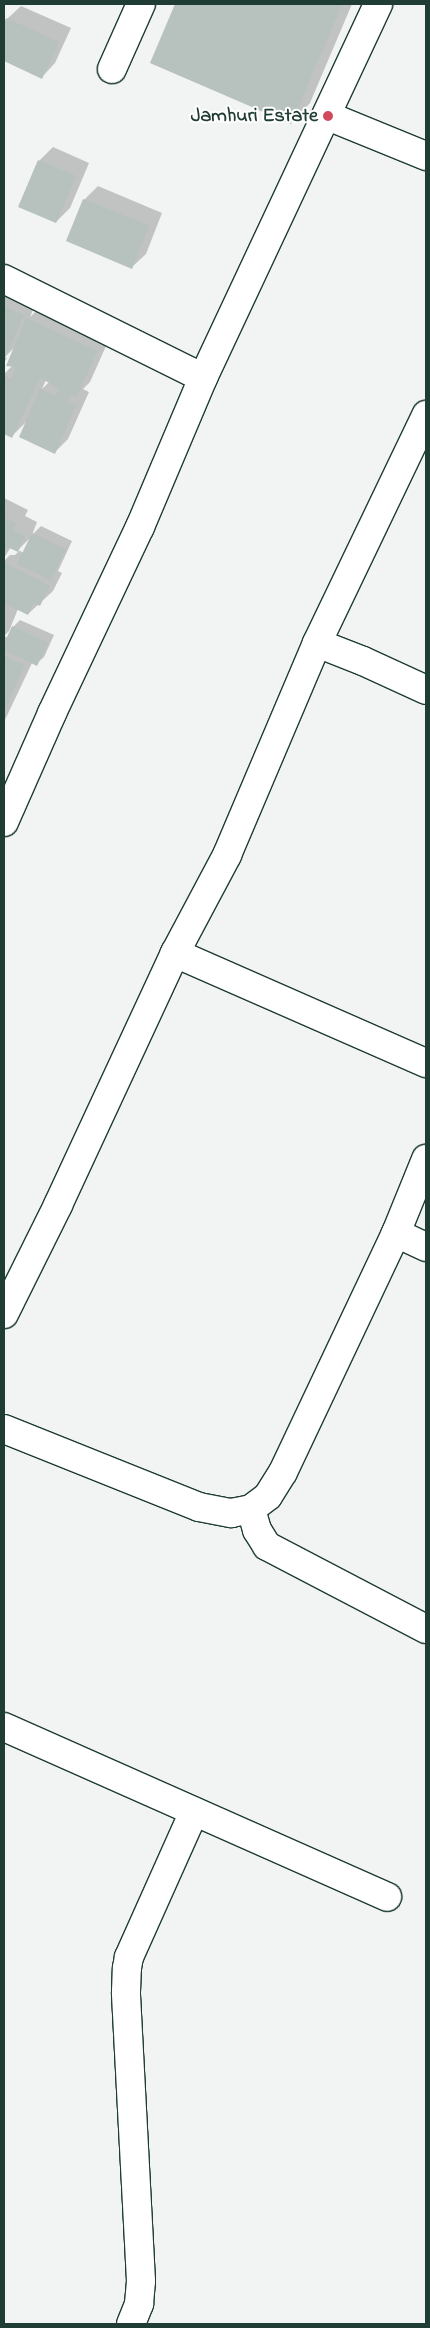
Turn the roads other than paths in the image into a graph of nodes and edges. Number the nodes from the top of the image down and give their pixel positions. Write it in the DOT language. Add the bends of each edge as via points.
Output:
graph roads {
  1 [pos="141,4"];
  2 [pos="378,4"];
  3 [pos="112,70"];
  4 [pos="328,116"];
  5 [pos="426,156"];
  6 [pos="4,279"];
  7 [pos="203,378"];
  8 [pos="426,415"];
  9 [pos="317,643"];
  10 [pos="426,690"];
  11 [pos="4,822"];
  12 [pos="175,953"];
  13 [pos="426,1063"];
  14 [pos="426,1159"];
  15 [pos="396,1233"];
  16 [pos="426,1247"];
  17 [pos="4,1314"];
  18 [pos="4,1429"];
  19 [pos="251,1509"];
  20 [pos="426,1629"];
  21 [pos="4,1728"];
  22 [pos="194,1812"];
  23 [pos="388,1896"];
  24 [pos="131,2324"];
  1 -- 3 [label="street"];
  2 -- 4 [label="street"];
  4 -- 5 [label="street"];
  4 -- 7 [label="street"];
  6 -- 7 [label="street"];
  7 -- 11 [label="street" via="140,527"];
  8 -- 9 [label="street"];
  9 -- 10 [label="street"];
  9 -- 12 [label="street" via="227,855"];
  12 -- 13 [label="street"];
  12 -- 17 [label="street"];
  14 -- 15 [label="street"];
  15 -- 16 [label="street"];
  15 -- 19 [label="street" via="283,1472 268,1496"];
  18 -- 19 [label="street" via="199,1507 231,1513"];
  19 -- 20 [label="street" via="257,1530 267,1546"];
  21 -- 22 [label="street"];
  22 -- 23 [label="street"];
  22 -- 24 [label="street" via="127,1968 140,2268 139,2299"];
}
